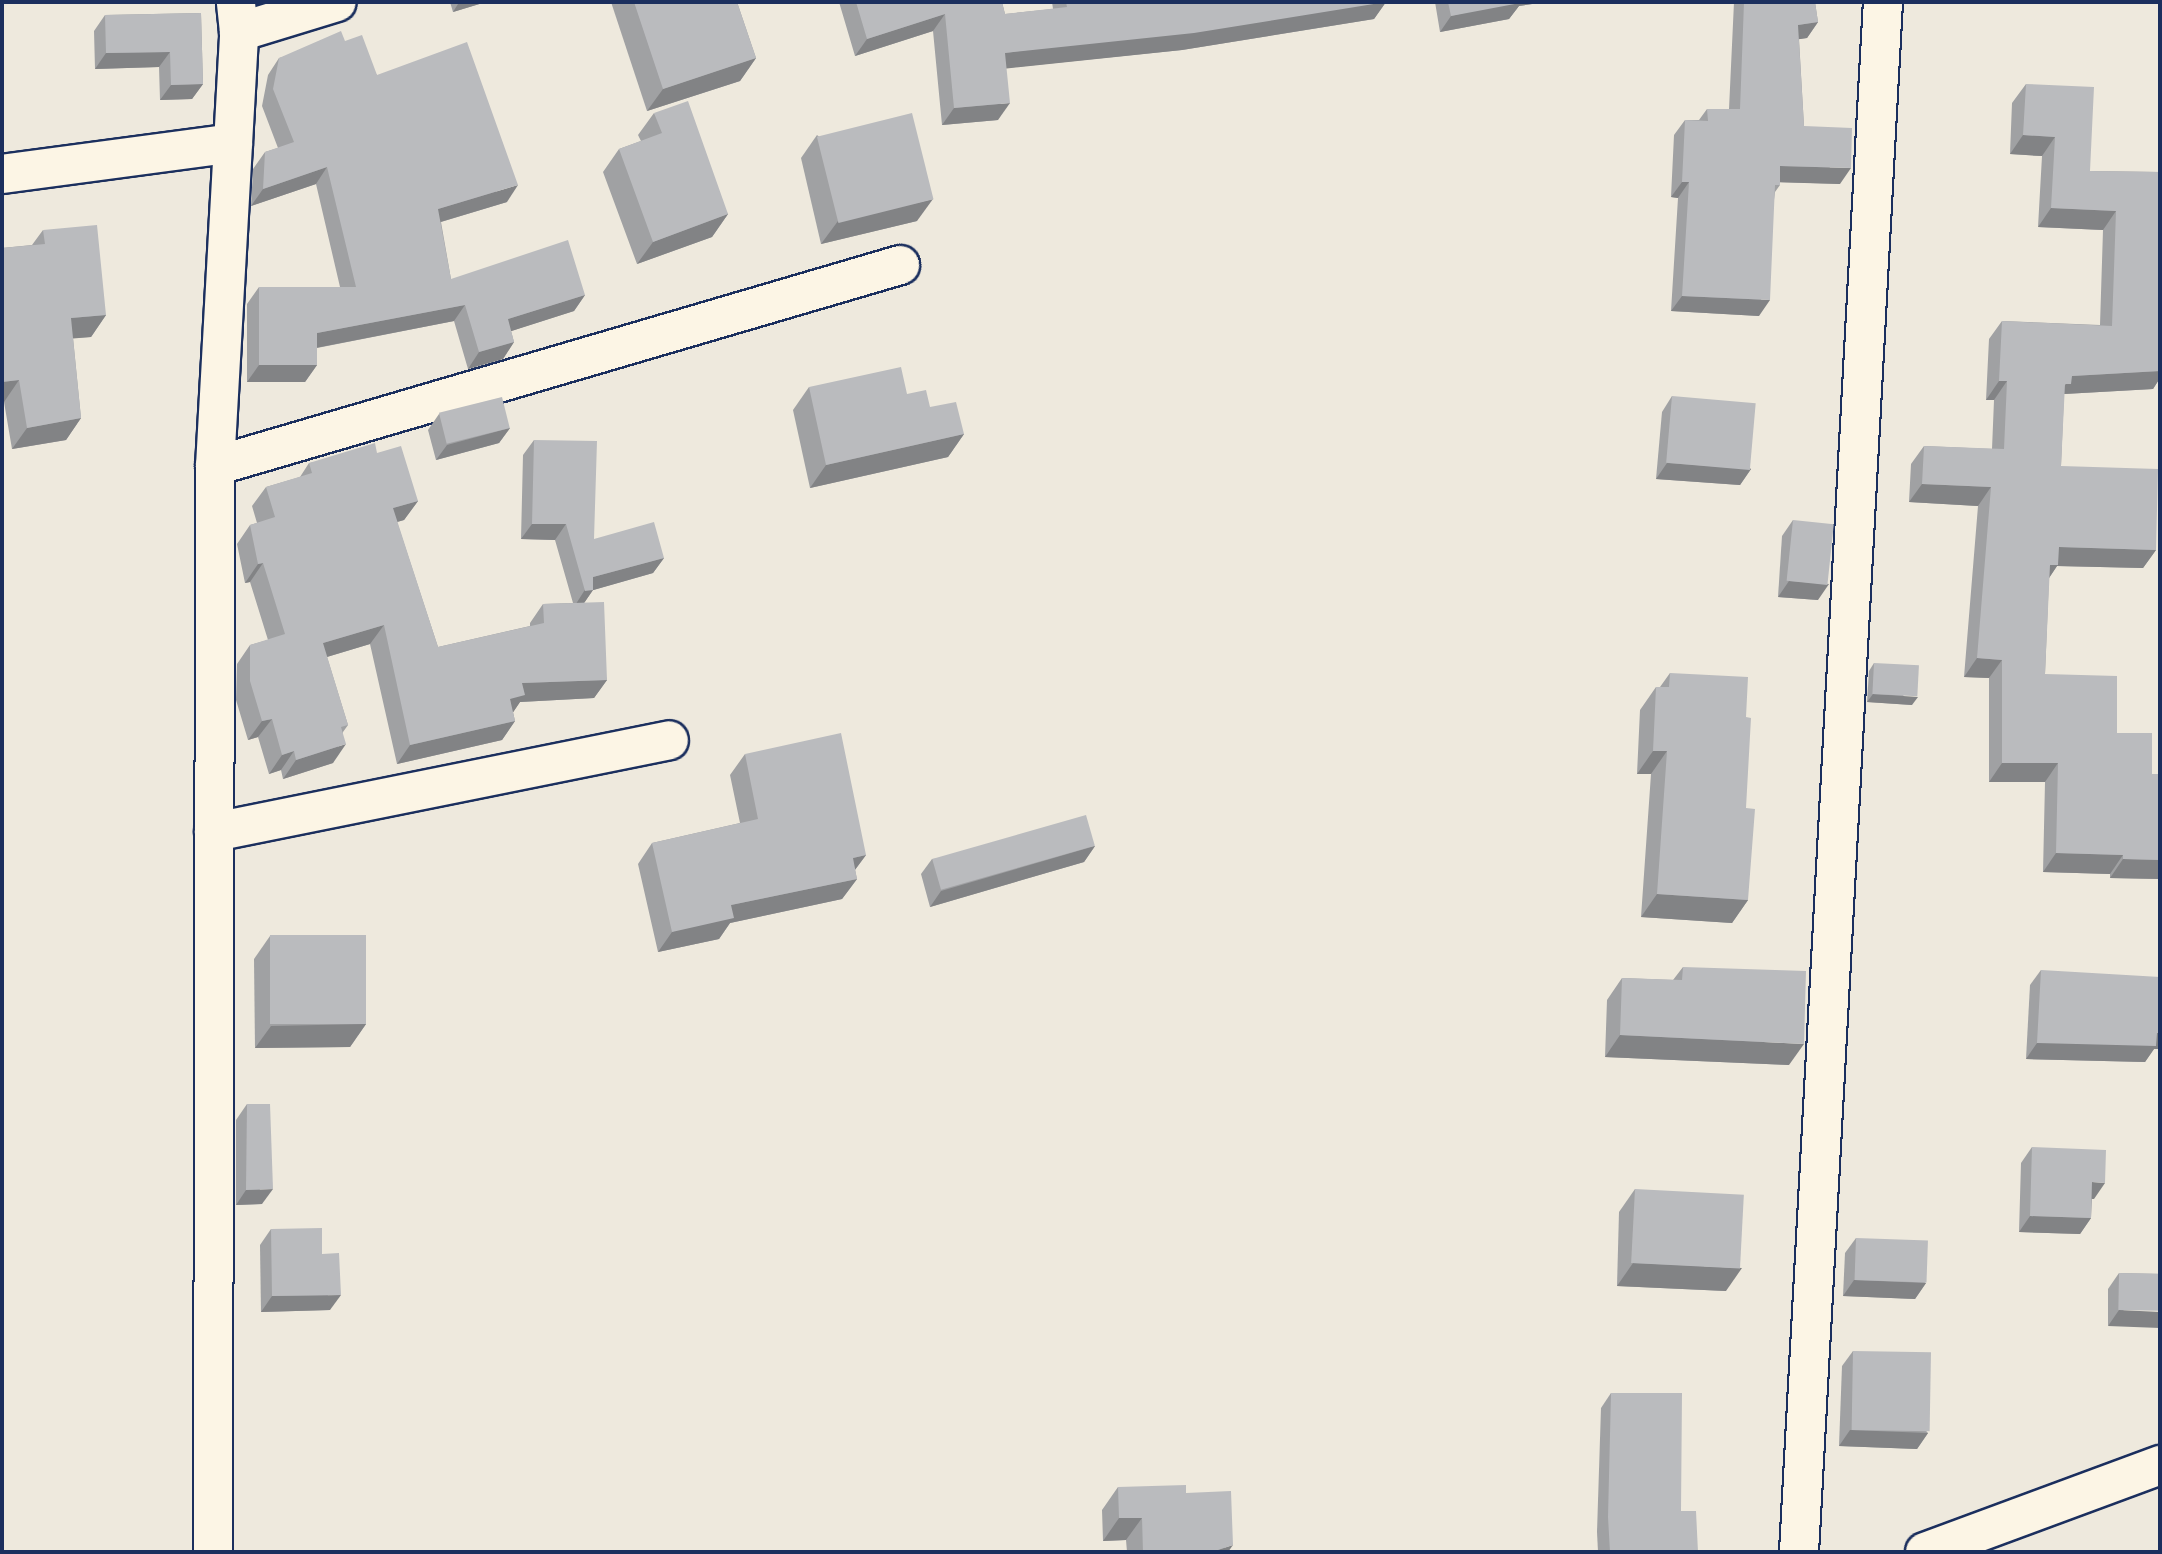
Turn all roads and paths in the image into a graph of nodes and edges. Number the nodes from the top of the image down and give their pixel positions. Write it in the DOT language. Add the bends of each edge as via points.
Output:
graph roads {
  1 [pos="337,2"];
  2 [pos="1883,2"];
  3 [pos="237,17"];
  4 [pos="233,143"];
  5 [pos="2,174"];
  6 [pos="900,265"];
  7 [pos="215,466"];
  8 [pos="670,740"];
  9 [pos="214,832"];
  10 [pos="2160,1465"];
  11 [pos="214,1552"];
  12 [pos="1799,1552"];
  13 [pos="1925,1552"];
  1 -- 3 [label="street"];
  2 -- 12 [label="street"];
  3 -- 4 [label="street"];
  4 -- 5 [label="street"];
  4 -- 7 [label="street"];
  6 -- 7 [label="street"];
  7 -- 9 [label="street"];
  8 -- 9 [label="street"];
  9 -- 11 [label="street"];
  10 -- 13 [label="street"];
}
